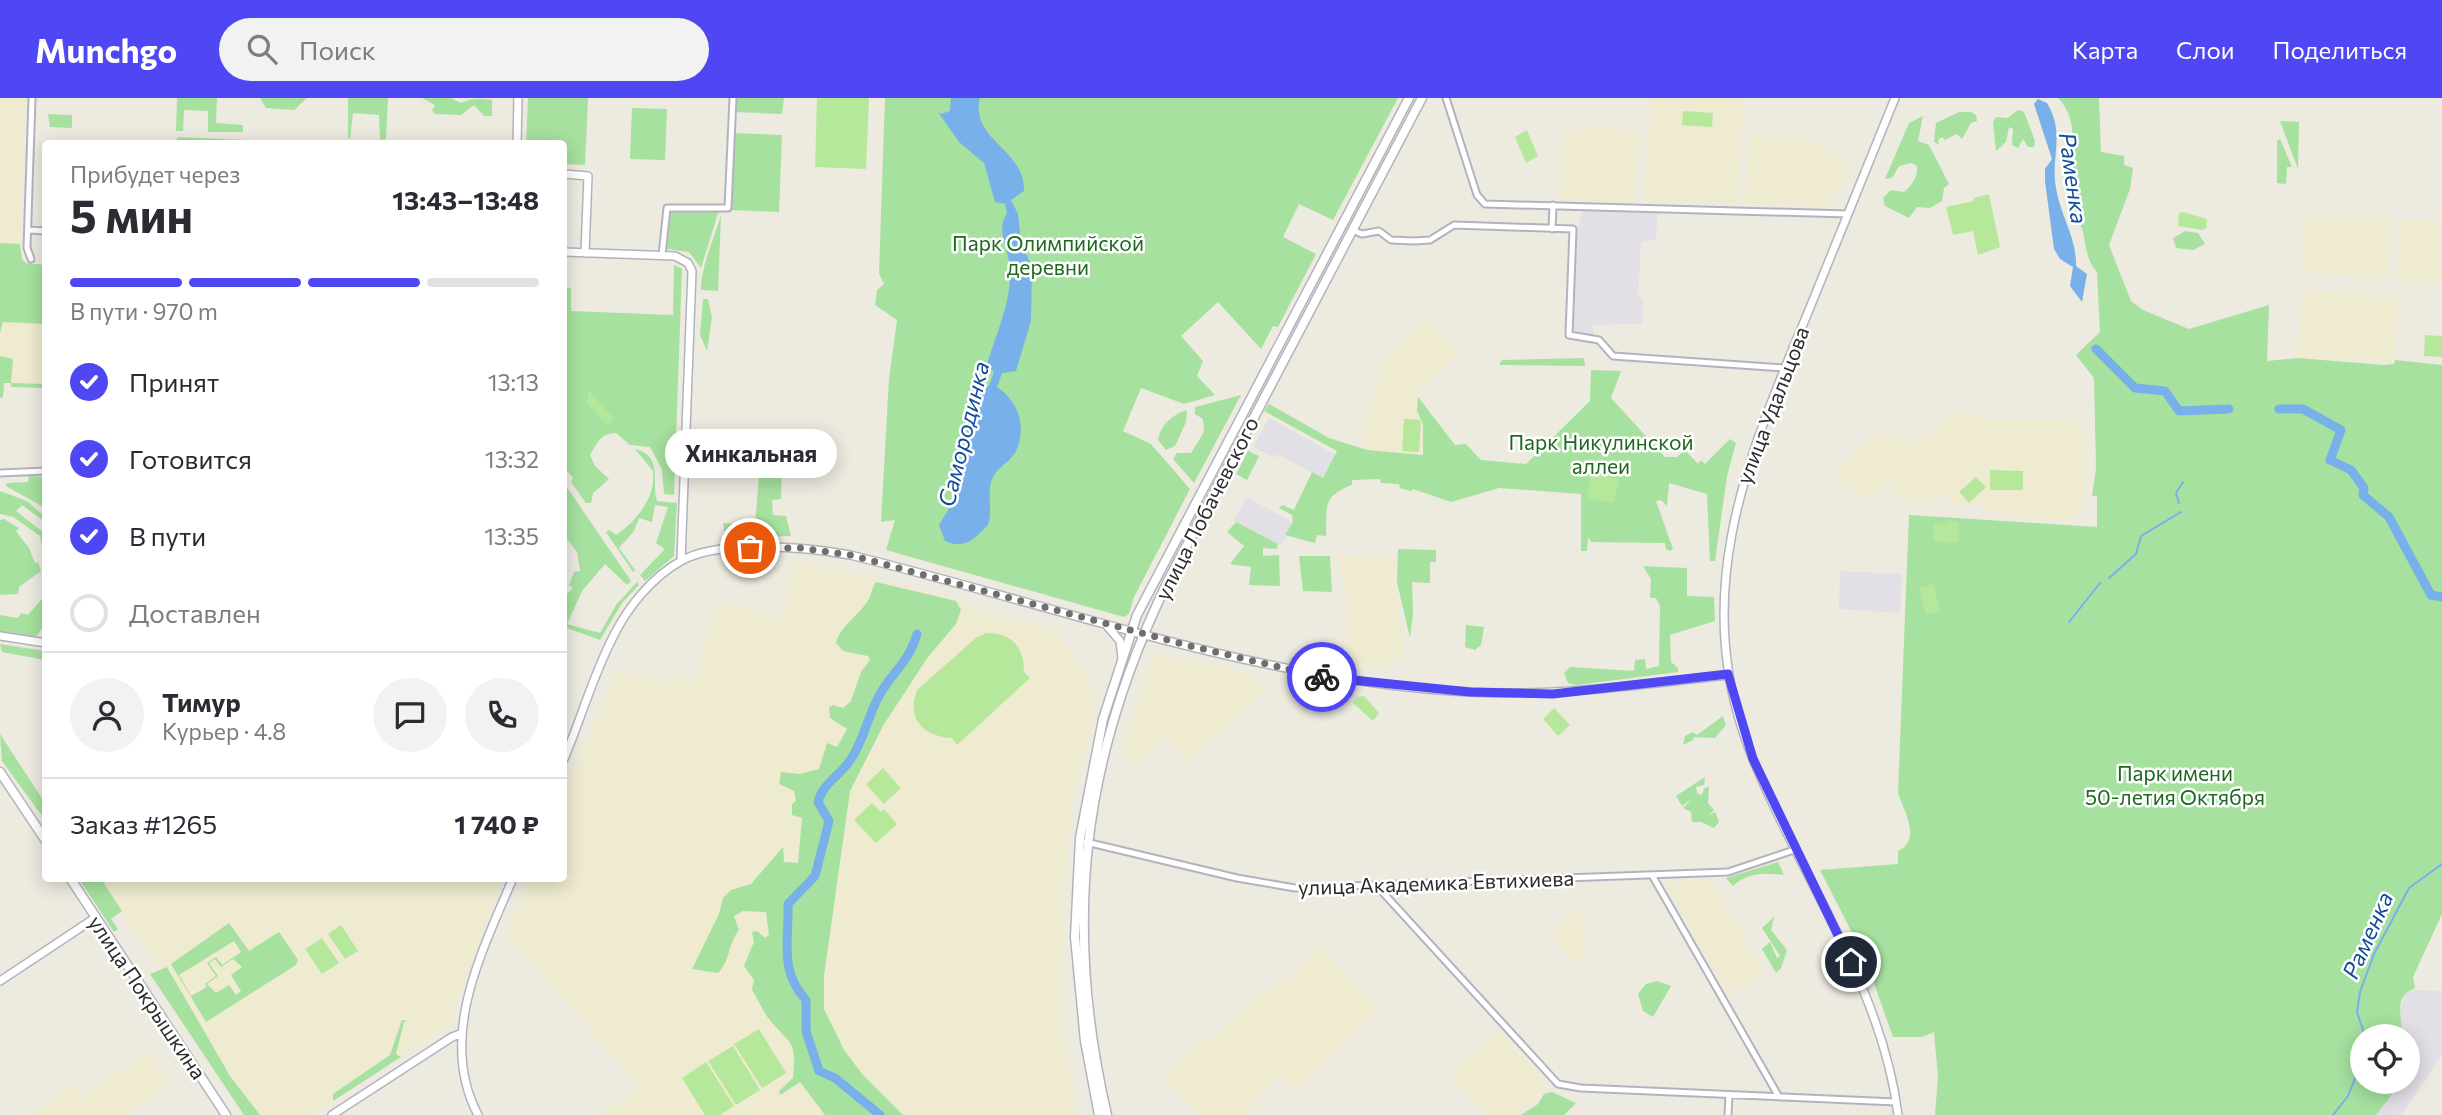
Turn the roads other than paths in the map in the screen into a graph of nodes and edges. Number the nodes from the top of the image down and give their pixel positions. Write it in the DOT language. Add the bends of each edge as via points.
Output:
graph roads {
  1 [pos="32,98"];
  2 [pos="518,98"];
  3 [pos="733,98"];
  4 [pos="1409,98"];
  5 [pos="1422,98"];
  6 [pos="1446,98"];
  7 [pos="1895,98"];
  8 [pos="516,140"];
  9 [pos="567,174"];
  10 [pos="1553,205"];
  11 [pos="1848,214"];
  12 [pos="1552,229"];
  13 [pos="27,230"];
  14 [pos="1352,230"];
  15 [pos="42,231"];
  16 [pos="567,252"];
  17 [pos="585,253"];
  18 [pos="1326,255"];
  19 [pos="662,256"];
  20 [pos="31,259"];
  21 [pos="1336,260"];
  22 [pos="1785,368"];
  23 [pos="1265,372"];
  24 [pos="1275,377"];
  25 [pos="42,471"];
  26 [pos="0,473"];
  27 [pos="681,560"];
  28 [pos="1104,623"];
  29 [pos="1131,631"];
  30 [pos="1144,634"];
  31 [pos="0,636"];
  32 [pos="42,642"];
  33 [pos="1122,659"];
  34 [pos="1728,674"];
  35 [pos="568,740"];
  36 [pos="0,772"];
  37 [pos="42,835"];
  38 [pos="1083,840"];
  39 [pos="1794,850"];
  40 [pos="1652,875"];
  41 [pos="72,882"];
  42 [pos="511,882"];
  43 [pos="1376,886"];
  44 [pos="95,918"];
  45 [pos="0,981"];
  46 [pos="460,1034"];
  47 [pos="1729,1094"];
  48 [pos="1779,1097"];
  49 [pos="1896,1102"];
  50 [pos="226,1115"];
  51 [pos="332,1115"];
  52 [pos="478,1115"];
  53 [pos="1099,1115"];
  54 [pos="1107,1115"];
  55 [pos="1728,1115"];
  56 [pos="1898,1115"];
  1 -- 13 [label="street"];
  2 -- 8 [label="street"];
  3 -- 19 [label="street" via="728,208 667,208"];
  4 -- 18 [label="main road, улица Лобачевского"];
  5 -- 14 [label="main road, улица Лобачевского"];
  6 -- 10 [label="street" via="1480,200 1491,205"];
  7 -- 11 [label="street, улица Удальцова"];
  9 -- 17 [label="street" via="589,176"];
  10 -- 11 [label="street"];
  10 -- 12 [label="street"];
  11 -- 22 [label="street, улица Удальцова"];
  12 -- 14 [label="street" via="1454,226 1430,240 1391,240 1379,231 1362,234"];
  12 -- 22 [label="street" via="1573,229 1569,335 1599,340 1613,356"];
  13 -- 15 [label="street"];
  13 -- 20 [label="street"];
  14 -- 21 [label="main road, улица Лобачевского"];
  16 -- 17 [label="street"];
  17 -- 19 [label="street"];
  18 -- 21 [label="street" via="1333,253"];
  18 -- 23 [label="main road, улица Лобачевского"];
  19 -- 27 [label="street" via="684,260 693,278"];
  21 -- 24 [label="main road, улица Лобачевского"];
  22 -- 34 [label="street, улица Удальцова" via="1754,443 1734,511 1726,586"];
  23 -- 24 [label="street" via="1268,381"];
  23 -- 29 [label="main road, улица Лобачевского"];
  24 -- 30 [label="main road, улица Лобачевского"];
  25 -- 26 [label="street"];
  27 -- 28 [label="street" via="750,548 839,553"];
  27 -- 35 [label="street" via="647,588 620,623"];
  28 -- 29 [label="street"];
  28 -- 33 [label="street" via="1120,641"];
  29 -- 30 [label="street"];
  29 -- 33 [label="main road, улица Лобачевского"];
  30 -- 34 [label="street" via="1282,670 1470,692 1576,692"];
  30 -- 38 [label="main road, улица Лобачевского" via="1107,744"];
  31 -- 32 [label="street"];
  33 -- 38 [label="main road, улица Лобачевского" via="1103,719"];
  34 -- 39 [label="street, улица Удальцова" via="1753,759"];
  36 -- 37 [label="main road"];
  38 -- 43 [label="street, улица Академика Евтихиева" via="1295,888"];
  38 -- 53 [label="main road, улица Лобачевского" via="1076,891 1076,975"];
  38 -- 54 [label="main road, улица Лобачевского" via="1083,974"];
  39 -- 40 [label="street, улица Академика Евтихиева" via="1739,871"];
  39 -- 49 [label="street, улица Удальцова" via="1870,1002"];
  40 -- 43 [label="street, улица Академика Евтихиева"];
  40 -- 48 [label="street"];
  41 -- 44 [label="main road, улица Покрышкина"];
  42 -- 46 [label="street" via="488,937"];
  43 -- 47 [label="street" via="1558,1084"];
  44 -- 45 [label="street"];
  44 -- 50 [label="main road, улица Покрышкина"];
  46 -- 51 [label="street"];
  46 -- 52 [label="street" via="467,1088"];
  47 -- 48 [label="street"];
  47 -- 55 [label="street"];
  48 -- 49 [label="street"];
  49 -- 56 [label="street, улица Удальцова"];
}
